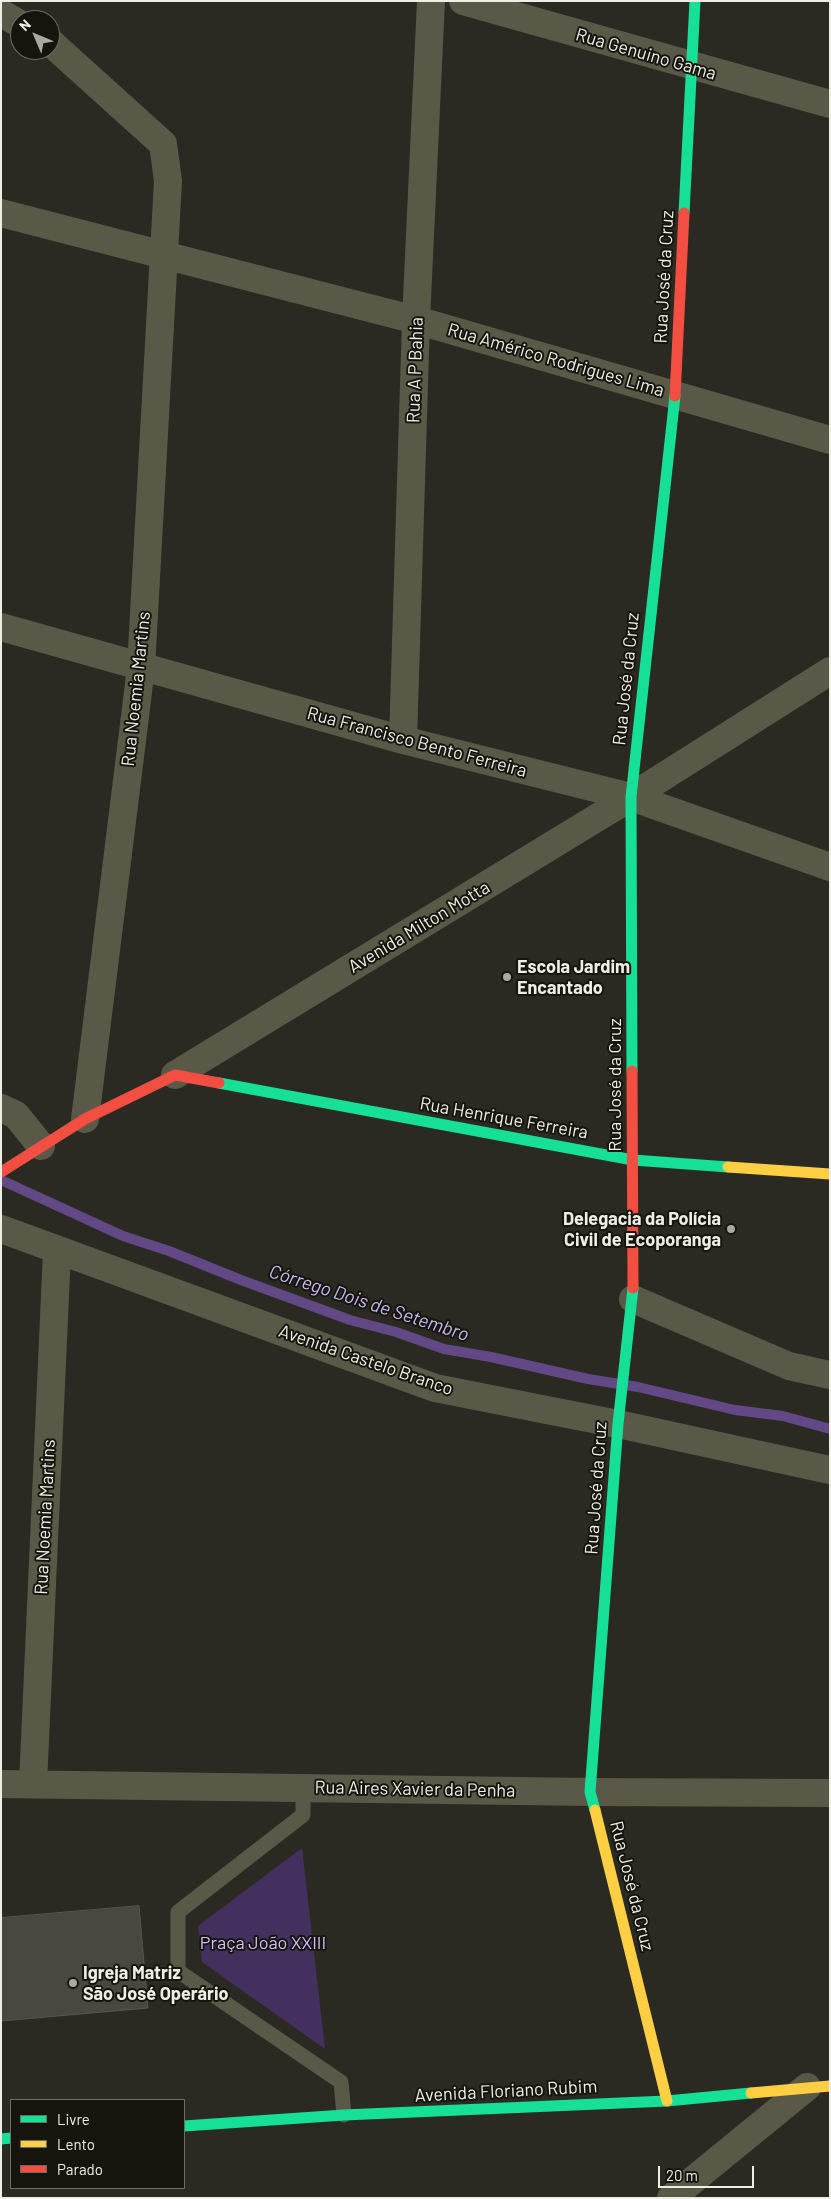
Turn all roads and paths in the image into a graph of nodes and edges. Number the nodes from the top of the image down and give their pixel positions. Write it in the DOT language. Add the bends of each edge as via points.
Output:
graph roads {
  1 [pos="431,1"];
  2 [pos="463,1"];
  3 [pos="695,1"];
  4 [pos="60,51"];
  5 [pos="693,67"];
  6 [pos="830,104"];
  7 [pos="1,213"];
  8 [pos="165,256"];
  9 [pos="416,320"];
  10 [pos="675,394"];
  11 [pos="830,440"];
  12 [pos="1,627"];
  13 [pos="141,668"];
  14 [pos="830,671"];
  15 [pos="403,740"];
  16 [pos="631,797"];
  17 [pos="830,867"];
  18 [pos="175,1075"];
  19 [pos="1,1108"];
  20 [pos="85,1119"];
  21 [pos="41,1146"];
  22 [pos="633,1160"];
  23 [pos="1,1172"];
  24 [pos="830,1174"];
  25 [pos="1,1229"];
  26 [pos="57,1251"];
  27 [pos="633,1299"];
  28 [pos="830,1375"];
  29 [pos="618,1424"];
  30 [pos="830,1470"];
  31 [pos="1,1784"];
  32 [pos="33,1784"];
  33 [pos="303,1787"];
  34 [pos="590,1792"];
  35 [pos="830,1793"];
  36 [pos="818,2087"];
  37 [pos="667,2101"];
  38 [pos="344,2115"];
  39 [pos="185,2126"];
  40 [pos="671,2198"];
  1 -- 9 [label="street, Rua A P Bahia"];
  2 -- 5 [label="street, Rua Genuino Gama"];
  3 -- 5 [label="street, Rua José da Cruz"];
  4 -- 8 [label="street, Rua Noemia Martins" via="164,144 168,181"];
  5 -- 6 [label="street, Rua Genuino Gama"];
  5 -- 10 [label="street, Rua José da Cruz"];
  7 -- 8 [label="street, Rua Américo Rodrigues Lima"];
  8 -- 9 [label="street, Rua Américo Rodrigues Lima"];
  8 -- 13 [label="street, Rua Noemia Martins"];
  9 -- 10 [label="street, Rua Américo Rodrigues Lima"];
  9 -- 15 [label="street, Rua A P Bahia"];
  10 -- 11 [label="street, Rua Américo Rodrigues Lima"];
  10 -- 16 [label="street, Rua José da Cruz"];
  12 -- 13 [label="street, Rua Francisco Bento Ferreira"];
  13 -- 15 [label="street, Rua Francisco Bento Ferreira"];
  13 -- 20 [label="street, Rua Noemia Martins"];
  14 -- 16 [label="street, Avenida Milton Motta"];
  15 -- 16 [label="street, Rua Francisco Bento Ferreira"];
  16 -- 17 [label="street, Rua Francisco Bento Ferreira"];
  16 -- 18 [label="street, Avenida Milton Motta"];
  16 -- 22 [label="street, Rua José da Cruz"];
  18 -- 20 [label="street, Avenida Milton Motta"];
  18 -- 22 [label="street, Rua Henrique Ferreira"];
  19 -- 21 [label="street" via="16,1115"];
  20 -- 21 [label="street, Avenida Milton Motta"];
  21 -- 23 [label="street, Avenida Milton Motta"];
  22 -- 24 [label="street, Rua Henrique Ferreira"];
  22 -- 27 [label="street, Rua José da Cruz"];
  25 -- 26 [label="street, Avenida Castelo Branco"];
  26 -- 29 [label="street, Avenida Castelo Branco" via="435,1388"];
  26 -- 32 [label="street, Rua Noemia Martins"];
  27 -- 28 [label="street" via="789,1366"];
  27 -- 29 [label="street, Rua José da Cruz"];
  29 -- 30 [label="street, Avenida Castelo Branco"];
  29 -- 34 [label="street, Rua José da Cruz"];
  31 -- 32 [label="street, Rua Aires Xavier da Penha"];
  32 -- 33 [label="street, Rua Aires Xavier da Penha"];
  33 -- 34 [label="street, Rua Aires Xavier da Penha"];
  33 -- 38 [label="lane" via="303,1815 178,1912 178,1972 341,2082"];
  34 -- 35 [label="street, Rua Aires Xavier da Penha"];
  34 -- 37 [label="street, Rua José da Cruz"];
  36 -- 37 [label="street, Avenida Floriano Rubim"];
  36 -- 40 [label="street"];
  37 -- 38 [label="street, Avenida Floriano Rubim"];
  38 -- 39 [label="street, Avenida Floriano Rubim"];
}
